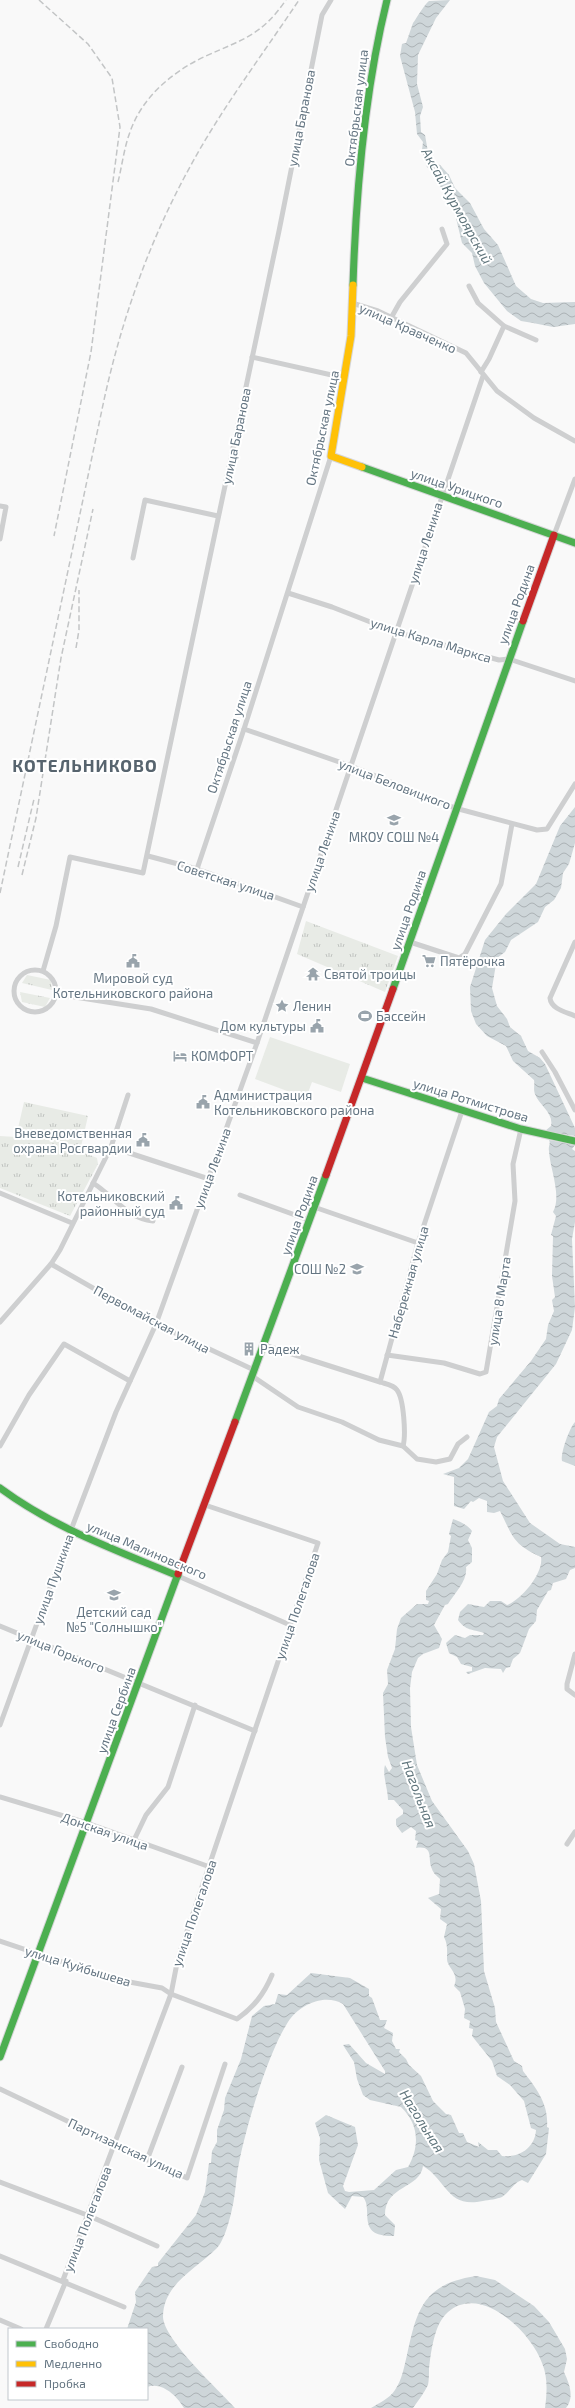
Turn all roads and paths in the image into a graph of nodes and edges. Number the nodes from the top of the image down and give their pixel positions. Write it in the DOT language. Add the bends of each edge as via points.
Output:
graph roads {
  1 [pos="330,0"];
  2 [pos="387,0"];
  3 [pos="442,229"];
  4 [pos="469,286"];
  5 [pos="352,304"];
  6 [pos="391,318"];
  7 [pos="504,326"];
  8 [pos="536,340"];
  9 [pos="252,357"];
  10 [pos="482,374"];
  11 [pos="345,378"];
  12 [pos="575,442"];
  13 [pos="331,456"];
  14 [pos="575,479"];
  15 [pos="440,496"];
  16 [pos="0,506"];
  17 [pos="218,516"];
  18 [pos="554,535"];
  19 [pos="0,539"];
  20 [pos="575,543"];
  21 [pos="133,558"];
  22 [pos="288,593"];
  23 [pos="396,632"];
  24 [pos="509,659"];
  25 [pos="575,681"];
  26 [pos="244,729"];
  27 [pos="351,766"];
  28 [pos="575,784"];
  29 [pos="455,808"];
  30 [pos="512,824"];
  31 [pos="148,856"];
  32 [pos="197,869"];
  33 [pos="303,906"];
  34 [pos="410,942"];
  35 [pos="575,942"];
  36 [pos="43,971"];
  37 [pos="56,994"];
  38 [pos="575,1016"];
  39 [pos="257,1043"];
  40 [pos="542,1052"];
  41 [pos="362,1078"];
  42 [pos="128,1095"];
  43 [pos="575,1110"];
  44 [pos="462,1111"];
  45 [pos="521,1129"];
  46 [pos="575,1141"];
  47 [pos="111,1147"];
  48 [pos="209,1179"];
  49 [pos="93,1183"];
  50 [pos="0,1193"];
  51 [pos="240,1194"];
  52 [pos="314,1207"];
  53 [pos="309,1220"];
  54 [pos="153,1221"];
  55 [pos="72,1223"];
  56 [pos="418,1243"];
  57 [pos="52,1264"];
  58 [pos="0,1322"];
  59 [pos="156,1324"];
  60 [pos="264,1345"];
  61 [pos="387,1355"];
  62 [pos="253,1373"];
  63 [pos="130,1381"];
  64 [pos="380,1382"];
  65 [pos="467,1437"];
  66 [pos="0,1446"];
  67 [pos="403,1446"];
  68 [pos="0,1488"];
  69 [pos="205,1505"];
  70 [pos="71,1530"];
  71 [pos="178,1576"];
  72 [pos="290,1624"];
  73 [pos="0,1626"];
  74 [pos="31,1639"];
  75 [pos="575,1654"];
  76 [pos="139,1682"];
  77 [pos="575,1695"];
  78 [pos="194,1705"];
  79 [pos="0,1725"];
  80 [pos="255,1731"];
  81 [pos="0,1797"];
  82 [pos="87,1823"];
  83 [pos="575,1832"];
  84 [pos="134,1840"];
  85 [pos="568,1844"];
  86 [pos="210,1867"];
  87 [pos="0,1941"];
  88 [pos="39,1953"];
  89 [pos="272,1975"];
  90 [pos="171,1994"];
  91 [pos="0,2058"];
  92 [pos="225,2064"];
  93 [pos="182,2067"];
  94 [pos="0,2089"];
  95 [pos="115,2144"];
  96 [pos="147,2160"];
  97 [pos="0,2182"];
  98 [pos="87,2215"];
  99 [pos="157,2246"];
  100 [pos="0,2256"];
  101 [pos="64,2281"];
  102 [pos="124,2307"];
  103 [pos="0,2320"];
  104 [pos="19,2328"];
  105 [pos="46,2328"];
  1 -- 9 [label="street, улица Баранова" via="322,15"];
  2 -- 5 [label="street, Октябрьская улица" via="377,41 359,177"];
  3 -- 6 [label="street" via="446,244 400,302"];
  4 -- 7 [label="street" via="478,303"];
  5 -- 6 [label="street, улица Кравченко" via="361,305"];
  5 -- 11 [label="street, Октябрьская улица"];
  6 -- 10 [label="street, улица Кравченко" via="466,353"];
  7 -- 8 [label="street"];
  7 -- 10 [label="street, улица Ленина"];
  9 -- 11 [label="street"];
  9 -- 17 [label="street, улица Баранова"];
  10 -- 12 [label="street, улица Кравченко" via="516,406"];
  10 -- 15 [label="street, улица Ленина"];
  11 -- 13 [label="street, Октябрьская улица"];
  13 -- 15 [label="street, улица Урицкого"];
  13 -- 22 [label="street, Октябрьская улица"];
  14 -- 18 [label="street, улица Родина"];
  15 -- 18 [label="street, улица Урицкого"];
  15 -- 23 [label="street, улица Ленина"];
  16 -- 19 [label="street" via="6,508"];
  17 -- 21 [label="street" via="145,500"];
  17 -- 31 [label="street, улица Баранова"];
  18 -- 20 [label="street, улица Урицкого"];
  18 -- 24 [label="street, улица Родина"];
  22 -- 23 [label="street, улица Карла Маркса"];
  22 -- 26 [label="street, Октябрьская улица"];
  23 -- 24 [label="street, улица Карла Маркса" via="499,660"];
  23 -- 27 [label="street, улица Ленина"];
  24 -- 25 [label="street, улица Карла Маркса"];
  24 -- 29 [label="street, улица Родина"];
  26 -- 27 [label="street, улица Беловицкого"];
  26 -- 32 [label="street, Октябрьская улица"];
  27 -- 29 [label="street, улица Беловицкого"];
  27 -- 33 [label="street, улица Ленина"];
  28 -- 30 [label="street, улица Беловицкого" via="547,829 537,830"];
  29 -- 30 [label="street, улица Беловицкого"];
  29 -- 34 [label="street, улица Родина"];
  30 -- 34 [label="street" via="500,884 465,954 459,958"];
  31 -- 32 [label="street, Советская улица"];
  31 -- 36 [label="street, улица Баранова" via="143,873 70,857 56,926"];
  32 -- 33 [label="street, Советская улица"];
  33 -- 39 [label="street, улица Ленина"];
  34 -- 41 [label="street, улица Родина"];
  35 -- 38 [label="street" via="550,998 555,1007"];
  36 -- 37 [label="street" via="55,982"];
  36 -- 37 [label="street" via="29,971 18,980 14,989 18,1003 30,1011 40,1012 52,1004"];
  37 -- 39 [label="street" via="151,1009"];
  39 -- 48 [label="street, улица Ленина"];
  40 -- 43 [label="street"];
  41 -- 44 [label="street, улица Ротмистрова"];
  41 -- 52 [label="street, улица Родина"];
  42 -- 47 [label="street"];
  44 -- 45 [label="street, улица Ротмистрова"];
  44 -- 56 [label="street, Набережная улица"];
  45 -- 46 [label="street, улица Ротмистрова"];
  45 -- 61 [label="street, улица 8 Марта" via="513,1164 515,1201 486,1372 480,1374 444,1363"];
  47 -- 48 [label="street"];
  47 -- 49 [label="street"];
  48 -- 59 [label="street, улица Ленина"];
  49 -- 54 [label="street" via="113,1197 127,1213"];
  49 -- 55 [label="street"];
  50 -- 55 [label="street"];
  51 -- 53 [label="street"];
  52 -- 53 [label="street, улица Родина"];
  52 -- 56 [label="street"];
  53 -- 60 [label="street, улица Родина"];
  55 -- 57 [label="street"];
  56 -- 61 [label="street, Набережная улица"];
  57 -- 58 [label="street"];
  57 -- 59 [label="street, Первомайская улица"];
  59 -- 62 [label="street, Первомайская улица"];
  59 -- 63 [label="street, улица Пушкина"];
  60 -- 62 [label="street, улица Родина"];
  60 -- 64 [label="street"];
  61 -- 64 [label="street, Набережная улица"];
  62 -- 67 [label="street, Первомайская улица" via="298,1407 342,1422 380,1440"];
  62 -- 69 [label="street, улица Сербина"];
  63 -- 66 [label="street" via="64,1344 29,1395"];
  63 -- 70 [label="street, улица Пушкина"];
  64 -- 67 [label="street" via="395,1388 399,1393 403,1418"];
  65 -- 67 [label="street" via="458,1444 453,1456 443,1461 417,1459"];
  68 -- 70 [label="street, улица Малиновского" via="34,1511"];
  69 -- 71 [label="street, улица Сербина"];
  69 -- 72 [label="street, улица Полегалова" via="318,1543"];
  70 -- 71 [label="street, улица Малиновского"];
  70 -- 74 [label="street, улица Пушкина"];
  71 -- 72 [label="street, улица Малиновского"];
  71 -- 76 [label="street, улица Сербина"];
  72 -- 80 [label="street, улица Полегалова"];
  73 -- 74 [label="street, улица Горького"];
  74 -- 76 [label="street, улица Горького"];
  74 -- 79 [label="street, улица Пушкина"];
  75 -- 77 [label="street" via="567,1684 567,1689"];
  76 -- 78 [label="street, улица Горького"];
  76 -- 82 [label="street, улица Сербина"];
  78 -- 80 [label="street, улица Горького"];
  78 -- 84 [label="street" via="168,1786 146,1815"];
  80 -- 86 [label="street, улица Полегалова"];
  81 -- 82 [label="street, Донская улица"];
  82 -- 84 [label="street, Донская улица"];
  82 -- 88 [label="street, улица Сербина"];
  83 -- 85 [label="street"];
  84 -- 86 [label="street, Донская улица"];
  86 -- 90 [label="street, улица Полегалова" via="178,1958"];
  87 -- 88 [label="street, улица Куйбышева"];
  88 -- 90 [label="street, улица Куйбышева" via="113,1979 162,1988"];
  88 -- 91 [label="street, улица Сербина"];
  89 -- 90 [label="street, улица Куйбышева" via="265,1992 251,2010 237,2019"];
  90 -- 95 [label="street, улица Полегалова"];
  92 -- 96 [label="street, Партизанская улица" via="189,2176 183,2177"];
  93 -- 96 [label="street"];
  94 -- 95 [label="street, Партизанская улица"];
  95 -- 96 [label="street, Партизанская улица"];
  95 -- 98 [label="street, улица Полегалова"];
  97 -- 98 [label="street"];
  98 -- 99 [label="street"];
  98 -- 101 [label="street, улица Полегалова"];
  100 -- 101 [label="street"];
  101 -- 102 [label="street"];
  101 -- 105 [label="street, улица Полегалова"];
  103 -- 104 [label="street"];
}
